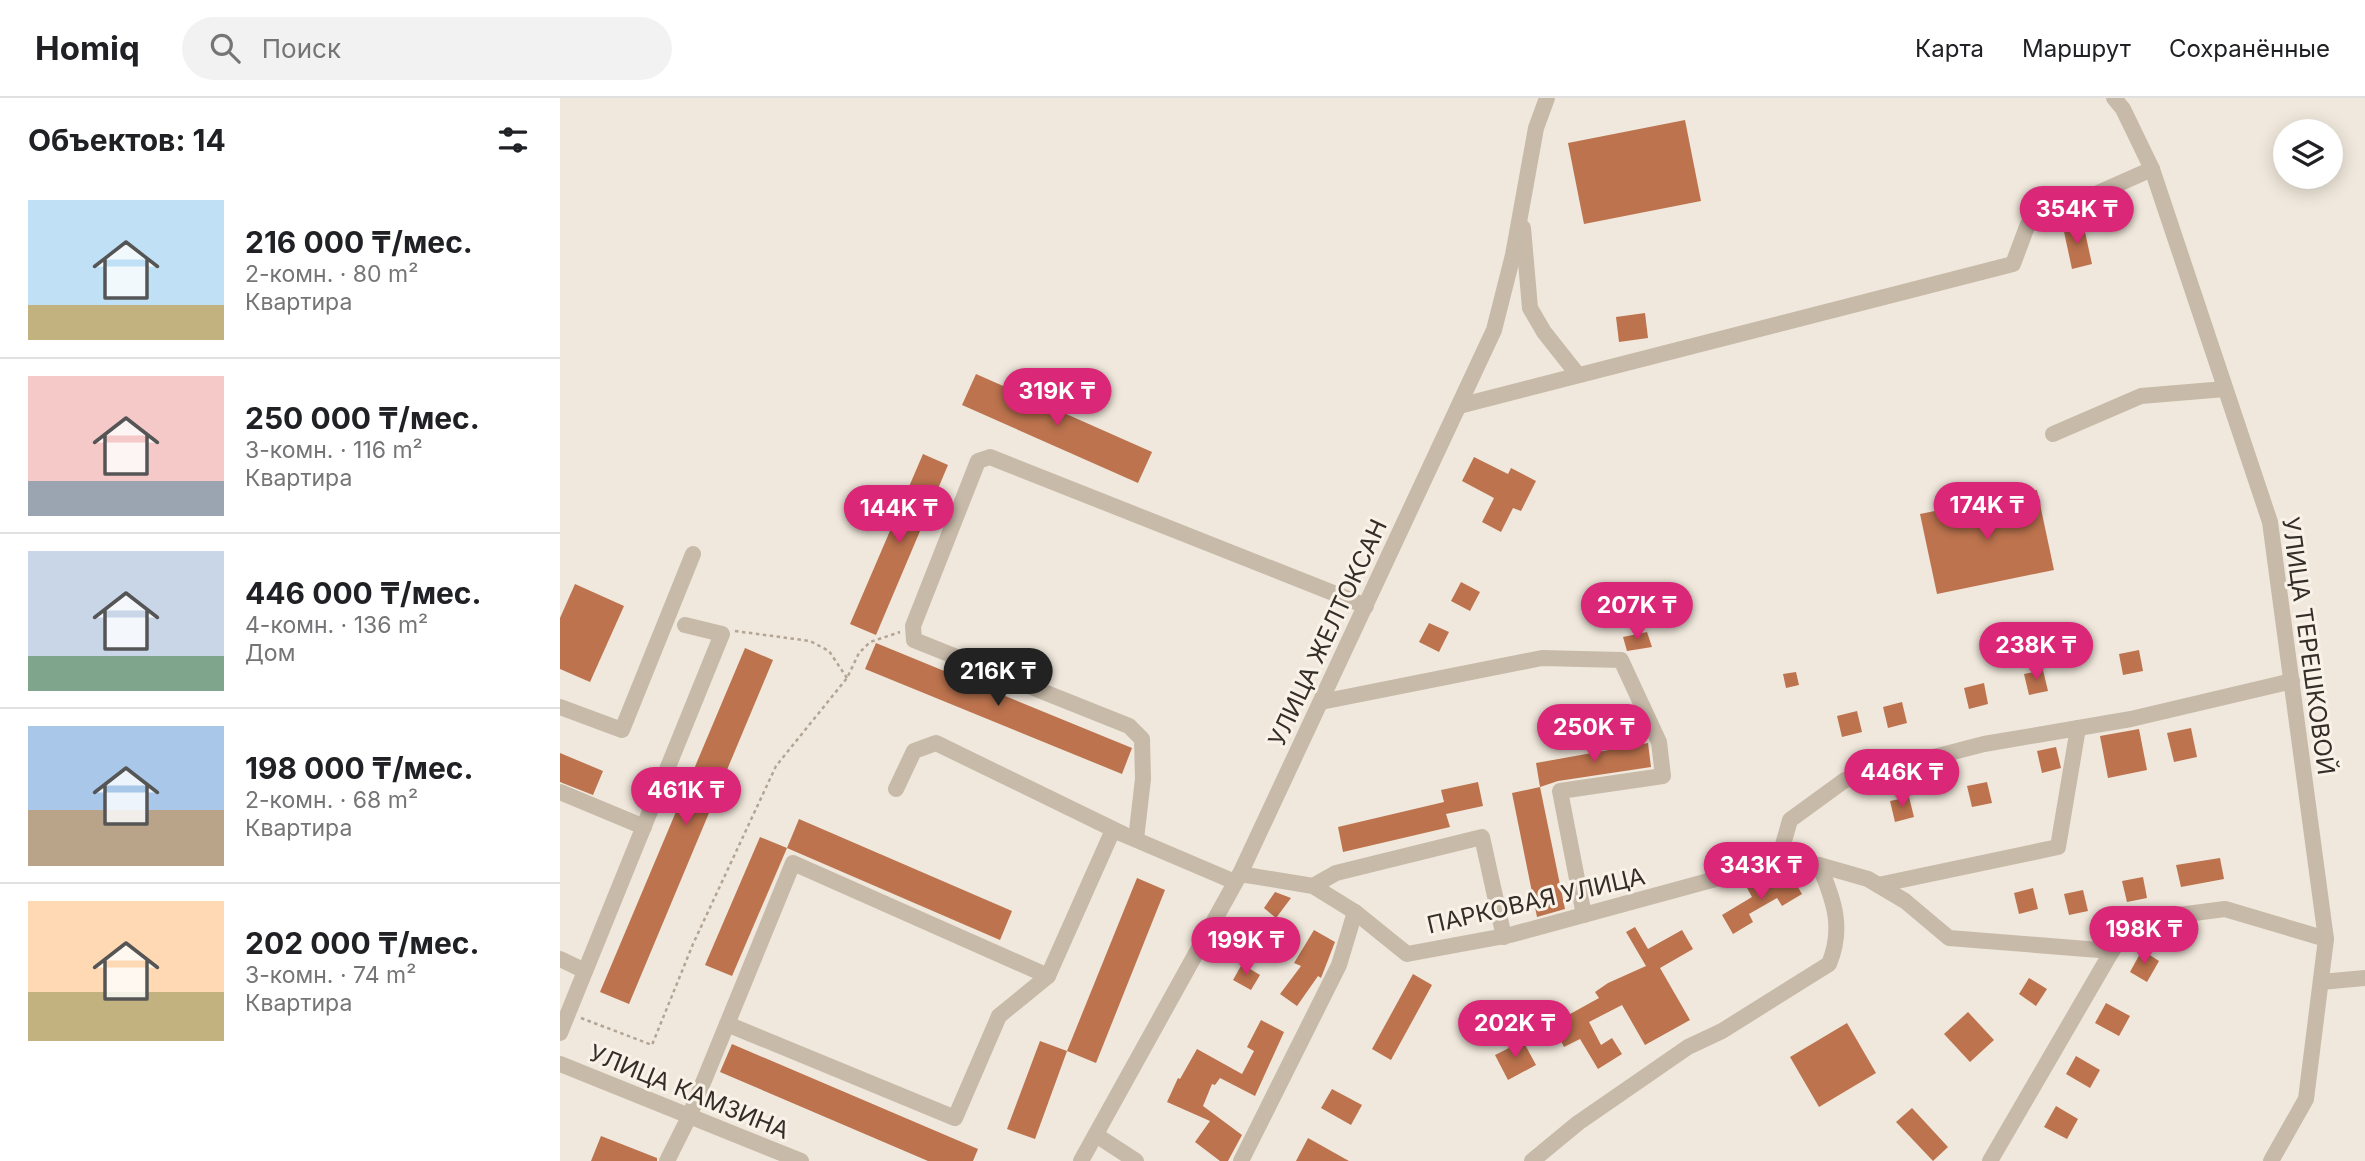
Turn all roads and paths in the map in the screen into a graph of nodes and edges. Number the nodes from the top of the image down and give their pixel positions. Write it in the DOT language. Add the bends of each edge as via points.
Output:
graph roads {
  1 [pos="1547,98"];
  2 [pos="2114,98"];
  3 [pos="2152,169"];
  4 [pos="1521,212"];
  5 [pos="1578,375"];
  6 [pos="2225,388"];
  7 [pos="1459,406"];
  8 [pos="2053,434"];
  9 [pos="693,554"];
  10 [pos="1366,606"];
  11 [pos="685,625"];
  12 [pos="913,626"];
  13 [pos="722,634"];
  14 [pos="847,678"];
  15 [pos="2292,681"];
  16 [pos="1321,702"];
  17 [pos="560,707"];
  18 [pos="2078,728"];
  19 [pos="896,789"];
  20 [pos="560,792"];
  21 [pos="644,827"];
  22 [pos="1131,837"];
  23 [pos="1778,862"];
  24 [pos="1819,865"];
  25 [pos="1238,878"];
  26 [pos="1878,885"];
  27 [pos="1313,886"];
  28 [pos="1355,912"];
  29 [pos="1584,915"];
  30 [pos="1504,937"];
  31 [pos="2326,939"];
  32 [pos="2112,951"];
  33 [pos="560,959"];
  34 [pos="585,971"];
  35 [pos="1048,976"];
  36 [pos="2365,978"];
  37 [pos="2321,982"];
  38 [pos="569,1013"];
  39 [pos="727,1024"];
  40 [pos="560,1033"];
  41 [pos="560,1064"];
  42 [pos="689,1117"];
  43 [pos="1096,1135"];
  44 [pos="667,1161"];
  45 [pos="801,1161"];
  46 [pos="1081,1161"];
  47 [pos="1136,1161"];
  48 [pos="1241,1161"];
  49 [pos="1532,1161"];
  50 [pos="1990,1161"];
  51 [pos="2271,1161"];
  1 -- 4 [label="street, УЛИЦА ЖЕЛТОКСАН" via="1535,128"];
  2 -- 3 [label="street, УЛИЦА ТЕРЕШКОВОЙ"];
  3 -- 5 [label="street" via="2028,224 2013,264"];
  3 -- 6 [label="street, УЛИЦА ТЕРЕШКОВОЙ"];
  4 -- 5 [label="street" via="1530,308"];
  4 -- 7 [label="street, УЛИЦА ЖЕЛТОКСАН" via="1494,330"];
  5 -- 7 [label="street"];
  6 -- 8 [label="street" via="2141,396"];
  6 -- 15 [label="street, УЛИЦА ТЕРЕШКОВОЙ" via="2270,522"];
  7 -- 10 [label="street, УЛИЦА ЖЕЛТОКСАН"];
  9 -- 17 [label="street" via="622,730"];
  10 -- 12 [label="street" via="984,457 976,465"];
  10 -- 16 [label="street, УЛИЦА ЖЕЛТОКСАН"];
  11 -- 13 [label="street"];
  12 -- 14 [label="path" via="870,642"];
  12 -- 22 [label="street" via="914,640 926,646 1129,726 1142,739 1143,779"];
  13 -- 14 [label="path" via="737,631 810,641 829,651"];
  13 -- 21 [label="street"];
  14 -- 38 [label="path" via="776,766 693,944 652,1045"];
  15 -- 18 [label="street"];
  15 -- 31 [label="street, УЛИЦА ТЕРЕШКОВОЙ"];
  16 -- 25 [label="street, УЛИЦА ЖЕЛТОКСАН"];
  16 -- 29 [label="street" via="1542,658 1621,660 1658,742 1663,776 1560,791"];
  18 -- 23 [label="street" via="1984,744 1844,780 1790,820"];
  18 -- 26 [label="street" via="2058,847"];
  19 -- 22 [label="street, ПАРКОВАЯ УЛИЦА" via="914,751 936,743"];
  20 -- 21 [label="street"];
  21 -- 34 [label="street"];
  22 -- 25 [label="street, ПАРКОВАЯ УЛИЦА"];
  22 -- 35 [label="street" via="1113,830"];
  23 -- 24 [label="street, ПАРКОВАЯ УЛИЦА"];
  23 -- 29 [label="street, ПАРКОВАЯ УЛИЦА"];
  24 -- 26 [label="street, ПАРКОВАЯ УЛИЦА"];
  24 -- 49 [label="street" via="1838,923 1837,946 1829,964 1688,1047 1578,1122"];
  25 -- 27 [label="street, ПАРКОВАЯ УЛИЦА"];
  25 -- 43 [label="street, УЛИЦА ЖЕЛТОКСАН"];
  26 -- 32 [label="street, ПАРКОВАЯ УЛИЦА" via="1949,938"];
  27 -- 28 [label="street, ПАРКОВАЯ УЛИЦА"];
  27 -- 30 [label="street" via="1336,873 1482,837"];
  28 -- 30 [label="street, ПАРКОВАЯ УЛИЦА" via="1407,954"];
  28 -- 48 [label="street" via="1339,965"];
  29 -- 30 [label="street, ПАРКОВАЯ УЛИЦА"];
  31 -- 32 [label="street" via="2225,909 2133,920"];
  31 -- 37 [label="street, УЛИЦА ТЕРЕШКОВОЙ"];
  32 -- 50 [label="street"];
  33 -- 34 [label="street"];
  34 -- 38 [label="street"];
  35 -- 39 [label="street" via="999,1016 955,1118"];
  35 -- 39 [label="street" via="793,863"];
  36 -- 37 [label="street"];
  37 -- 51 [label="street, УЛИЦА ТЕРЕШКОВОЙ" via="2306,1099"];
  38 -- 40 [label="street"];
  39 -- 42 [label="street"];
  41 -- 42 [label="street, УЛИЦА КАМЗИНА"];
  42 -- 44 [label="street"];
  42 -- 45 [label="street, УЛИЦА КАМЗИНА"];
  43 -- 46 [label="street, УЛИЦА ЖЕЛТОКСАН"];
  43 -- 47 [label="street"];
}
